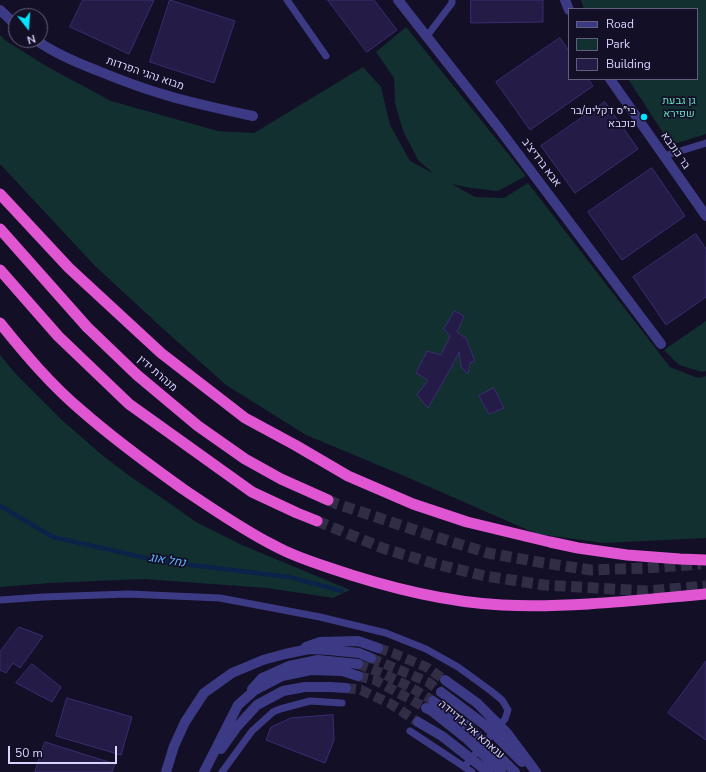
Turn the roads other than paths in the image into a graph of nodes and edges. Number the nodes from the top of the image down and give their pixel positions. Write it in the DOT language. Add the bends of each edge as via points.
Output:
graph roads {
  1 [pos="287,0"];
  2 [pos="398,0"];
  3 [pos="452,0"];
  4 [pos="0,10"];
  5 [pos="8,18"];
  6 [pos="427,36"];
  7 [pos="48,48"];
  8 [pos="326,56"];
  9 [pos="611,80"];
  10 [pos="253,116"];
  11 [pos="706,143"];
  12 [pos="664,156"];
  13 [pos="0,194"];
  14 [pos="706,216"];
  15 [pos="0,229"];
  16 [pos="0,270"];
  17 [pos="0,323"];
  18 [pos="661,344"];
  19 [pos="328,500"];
  20 [pos="317,521"];
  21 [pos="706,560"];
  22 [pos="706,594"];
  23 [pos="0,600"];
  24 [pos="378,648"];
  25 [pos="285,654"];
  26 [pos="371,658"];
  27 [pos="358,664"];
  28 [pos="358,676"];
  29 [pos="445,680"];
  30 [pos="346,688"];
  31 [pos="441,692"];
  32 [pos="342,703"];
  33 [pos="238,705"];
  34 [pos="418,722"];
  35 [pos="496,730"];
  36 [pos="410,731"];
  37 [pos="485,742"];
  38 [pos="478,751"];
  39 [pos="468,763"];
  40 [pos="166,772"];
  41 [pos="204,772"];
  42 [pos="222,772"];
  43 [pos="472,772"];
  44 [pos="488,772"];
  45 [pos="501,772"];
  46 [pos="515,772"];
  47 [pos="532,772"];
  48 [pos="536,772"];
  1 -- 8 [label="lane"];
  2 -- 6 [label="street, אבא ברדיצ'ב"];
  3 -- 6 [label="lane"];
  4 -- 5 [label="street"];
  6 -- 18 [label="street, אבא ברדיצ'ב"];
  7 -- 10 [label="street, מבוא נהגי הפרדות" via="71,60 168,96"];
  9 -- 12 [label="street, בר כוכבא"];
  11 -- 12 [label="lane"];
  12 -- 14 [label="street, בר כוכבא"];
  13 -- 21 [label="highway" via="69,268 161,354 245,418 348,476 413,504 467,522 550,542 627,555"];
  15 -- 19 [label="highway, מנהרת ידין" via="86,327 137,375 198,426 251,462"];
  16 -- 20 [label="highway" via="58,336 129,404 252,492"];
  17 -- 22 [label="highway" via="55,386 154,469 234,523 276,547 313,562 350,575 434,596 470,602 598,604"];
  23 -- 35 [label="lane" via="128,594 220,598 386,633 452,663 502,700 508,710 505,719"];
  24 -- 25 [label="street" via="358,642 320,642"];
  25 -- 26 [label="street" via="309,649 359,653"];
  25 -- 40 [label="street" via="232,673 204,693 174,746"];
  27 -- 33 [label="street" via="318,660 289,666 262,678"];
  28 -- 33 [label="street" via="342,671 311,670 282,676 255,690"];
  29 -- 35 [label="street, ענאתא אל-ג'דיידה" via="477,703"];
  30 -- 41 [label="street" via="304,687 283,691 257,705 236,728"];
  31 -- 35 [label="street, ענאתא אל-ג'דיידה" via="484,725"];
  32 -- 42 [label="lane" via="310,701 273,712 252,731"];
  33 -- 41 [label="street"];
  34 -- 39 [label="street, ענאתא אל-ג'דיידה" via="442,736"];
  35 -- 37 [label="lane"];
  35 -- 47 [label="street, ענאתא אל-ג'דיידה"];
  35 -- 48 [label="street, ענאתא אל-ג'דיידה" via="507,734"];
  36 -- 39 [label="lane"];
  37 -- 38 [label="lane"];
  37 -- 38 [label="street, ענאתא אל-ג'דיידה" via="469,727 429,704 432,711"];
  37 -- 46 [label="street, ענאתא אל-ג'דיידה"];
  38 -- 39 [label="lane"];
  38 -- 45 [label="street, ענאתא אל-ג'דיידה"];
  39 -- 43 [label="lane"];
  39 -- 44 [label="street, ענאתא אל-ג'דיידה"];
}
